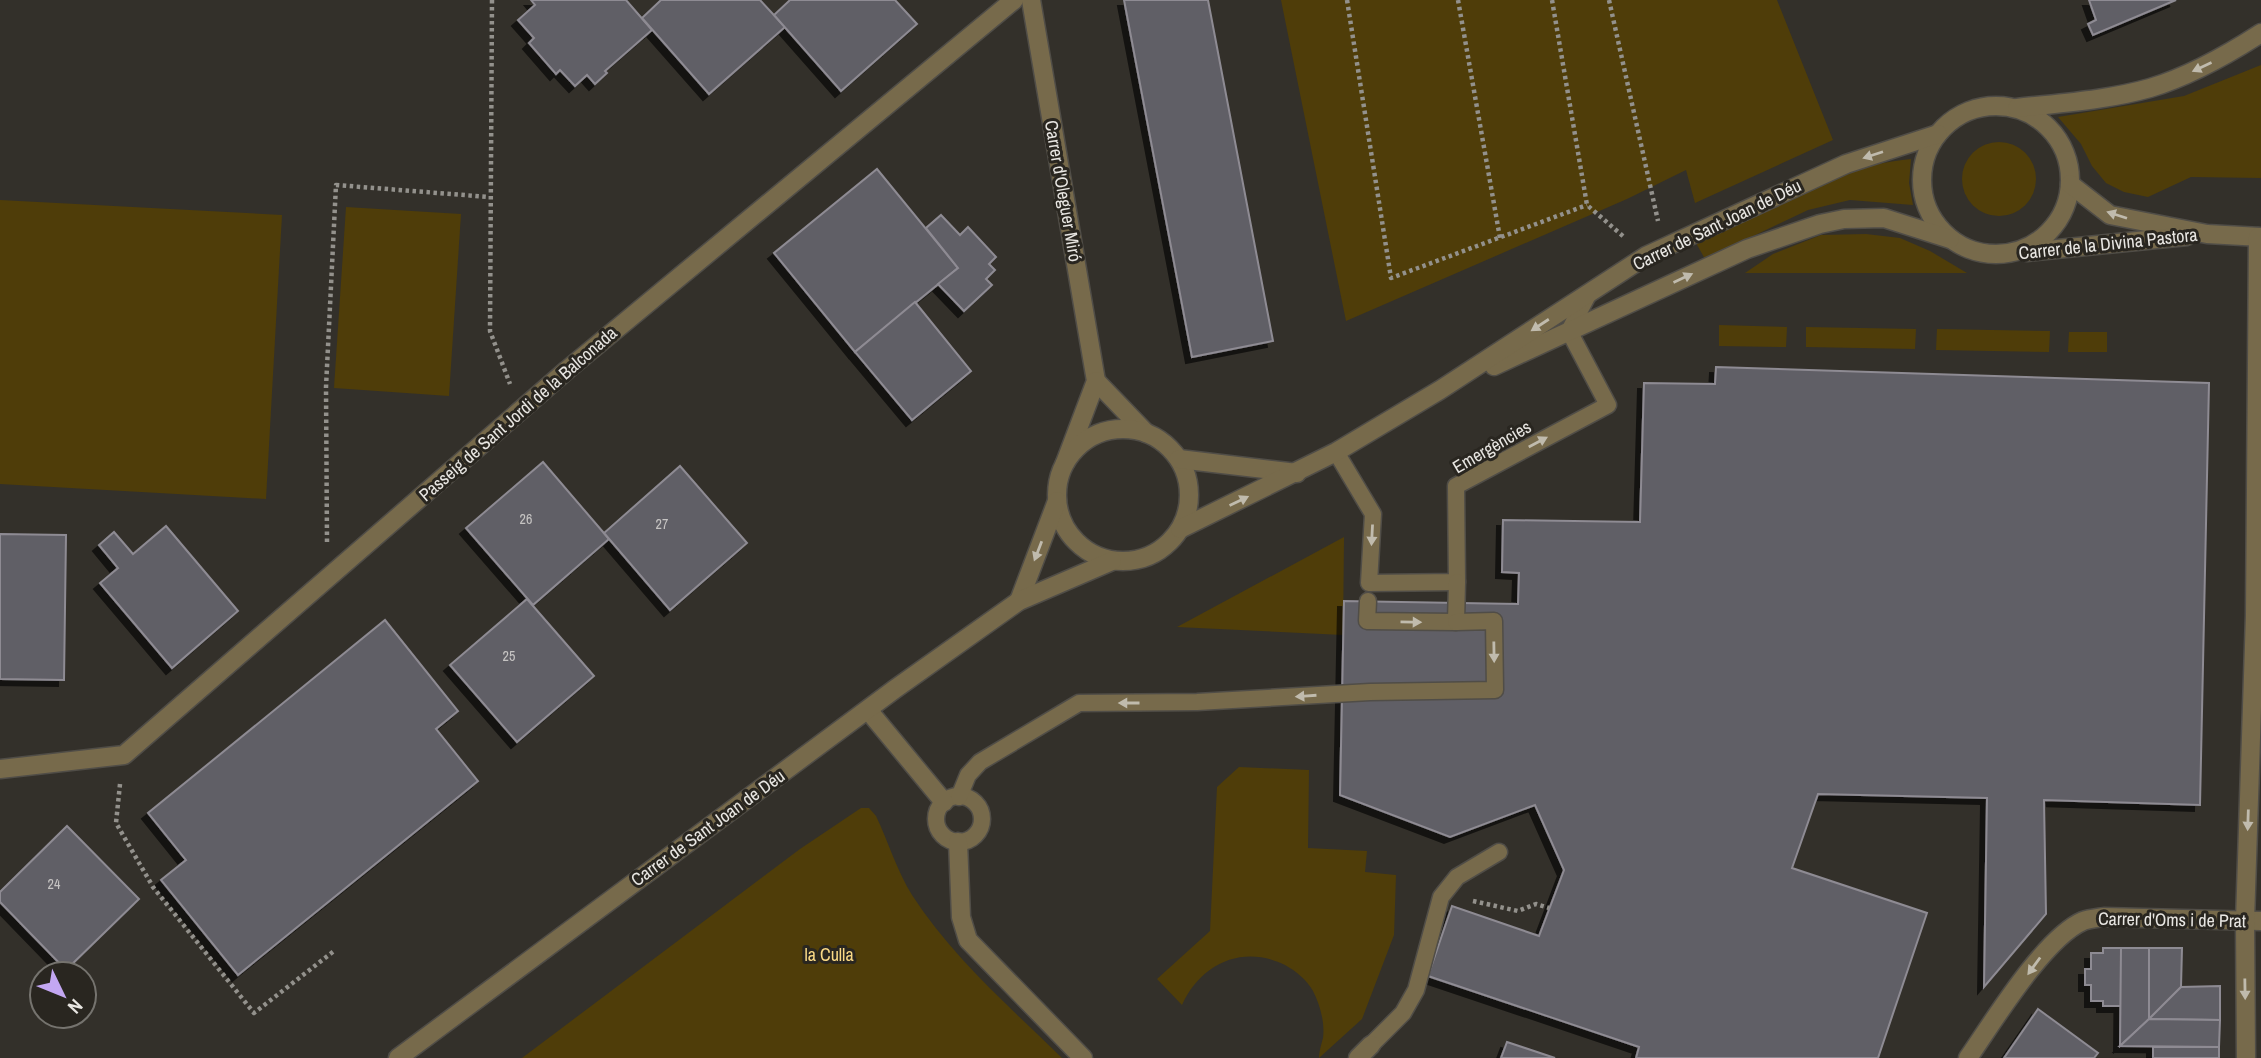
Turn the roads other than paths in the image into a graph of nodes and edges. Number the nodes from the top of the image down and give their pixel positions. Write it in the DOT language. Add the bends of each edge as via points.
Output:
graph roads {
  1 [pos="1014,0"];
  2 [pos="1031,0"];
  3 [pos="2261,33"];
  4 [pos="2016,108"];
  5 [pos="1938,134"];
  6 [pos="2070,184"];
  7 [pos="2207,234"];
  8 [pos="2259,237"];
  9 [pos="1950,239"];
  10 [pos="2009,254"];
  11 [pos="1589,293"];
  12 [pos="1569,331"];
  13 [pos="1096,381"];
  14 [pos="1440,390"];
  15 [pos="1146,433"];
  16 [pos="1336,453"];
  17 [pos="1179,459"];
  18 [pos="1065,463"];
  19 [pos="1297,473"];
  20 [pos="1057,501"];
  21 [pos="1180,529"];
  22 [pos="1112,561"];
  23 [pos="1457,582"];
  24 [pos="1019,601"];
  25 [pos="1368,601"];
  26 [pos="1456,622"];
  27 [pos="868,710"];
  28 [pos="0,769"];
  29 [pos="952,799"];
  30 [pos="958,842"];
  31 [pos="1499,852"];
  32 [pos="2253,921"];
  33 [pos="1371,1045"];
  34 [pos="398,1058"];
  35 [pos="1083,1058"];
  36 [pos="1358,1058"];
  37 [pos="1968,1058"];
  38 [pos="2246,1058"];
  1 -- 28 [label="street, Passeig de Sant Jordi de la Balconada" via="521,411 124,755"];
  2 -- 13 [label="street, Carrer d'Oleguer Miró"];
  3 -- 4 [label="street, one-way" via="2216,60 2149,88"];
  4 -- 5 [label="street" via="1973,109"];
  4 -- 6 [label="street" via="2032,114 2057,136 2065,151"];
  5 -- 9 [label="street" via="1925,157 1921,182 1933,220"];
  5 -- 11 [label="street, Carrer de Sant Joan de Déu, one-way" via="1846,164 1646,256"];
  7 -- 6 [label="street, Carrer de la Divina Pastora, one-way" via="2110,215"];
  6 -- 10 [label="street" via="2062,215 2052,229 2026,249"];
  7 -- 8 [label="street, Carrer de la Divina Pastora"];
  7 -- 10 [label="street, Carrer de la Divina Pastora"];
  8 -- 32 [label="street, one-way"];
  9 -- 10 [label="street" via="1988,255"];
  12 -- 9 [label="street, Carrer de Sant Joan de Déu, one-way" via="1747,249 1820,224 1884,218"];
  11 -- 12 [label="lane"];
  11 -- 14 [label="street, Carrer de Sant Joan de Déu, one-way"];
  12 -- 14 [label="street, Carrer de Sant Joan de Déu"];
  23 -- 12 [label="lane, Emergències, one-way" via="1456,486 1608,405"];
  13 -- 15 [label="street"];
  13 -- 18 [label="street"];
  14 -- 16 [label="street, Carrer de Sant Joan de Déu"];
  15 -- 17 [label="street" via="1165,443"];
  15 -- 18 [label="street" via="1110,430 1076,448"];
  16 -- 19 [label="street, Carrer de Sant Joan de Déu"];
  16 -- 23 [label="lane, one-way" via="1373,514 1369,583"];
  17 -- 19 [label="street"];
  17 -- 21 [label="street" via="1190,494"];
  18 -- 20 [label="street"];
  21 -- 19 [label="street, Carrer de Sant Joan de Déu, one-way"];
  20 -- 22 [label="street" via="1062,522 1074,541 1091,555"];
  20 -- 24 [label="street, one-way"];
  21 -- 22 [label="street" via="1168,545 1151,556 1132,562"];
  22 -- 24 [label="street, Carrer de Sant Joan de Déu"];
  23 -- 26 [label="lane"];
  24 -- 27 [label="street, Carrer de Sant Joan de Déu"];
  25 -- 26 [label="lane, one-way" via="1367,621"];
  26 -- 29 [label="lane, one-way" via="1494,621 1495,690 1079,703 980,761"];
  27 -- 29 [label="street"];
  27 -- 34 [label="street, Carrer de Sant Joan de Déu"];
  29 -- 30 [label="lane" via="937,813 937,825 946,838"];
  29 -- 30 [label="lane" via="965,797 976,804 982,822 972,838"];
  30 -- 35 [label="street" via="961,918 968,940"];
  31 -- 33 [label="lane" via="1457,877 1441,897 1416,990 1403,1013"];
  32 -- 37 [label="street, Carrer d'Oms i de Prat, one-way" via="2104,917 2084,921 2042,955"];
  32 -- 38 [label="street, one-way"];
  33 -- 36 [label="street"];
}
